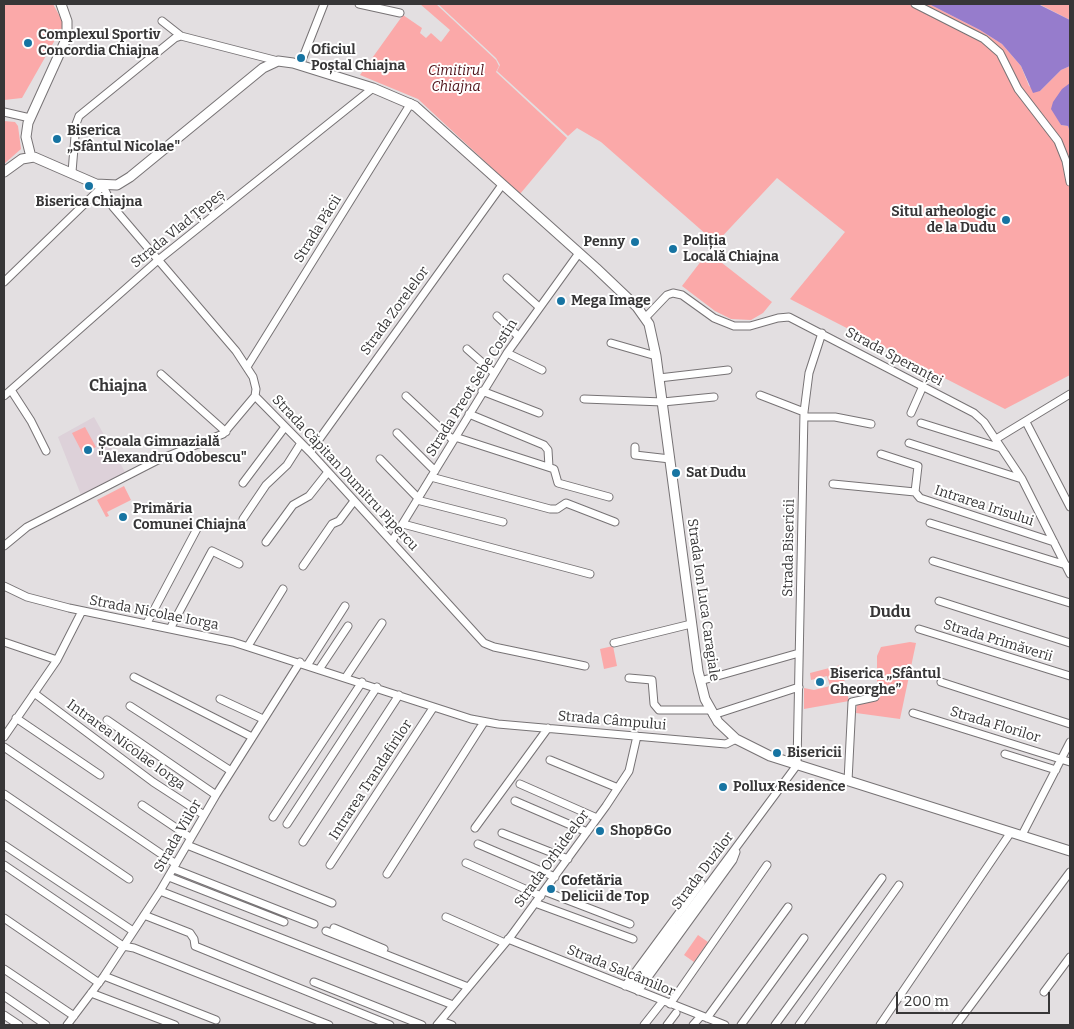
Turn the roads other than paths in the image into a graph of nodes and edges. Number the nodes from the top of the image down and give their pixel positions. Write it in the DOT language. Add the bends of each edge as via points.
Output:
graph roads {
  1 [pos="61,4"];
  2 [pos="324,4"];
  3 [pos="359,4"];
  4 [pos="915,4"];
  5 [pos="400,13"];
  6 [pos="162,22"];
  7 [pos="181,36"];
  8 [pos="278,61"];
  9 [pos="300,65"];
  10 [pos="373,88"];
  11 [pos="411,103"];
  12 [pos="4,112"];
  13 [pos="30,118"];
  14 [pos="31,157"];
  15 [pos="4,172"];
  16 [pos="72,172"];
  17 [pos="1070,182"];
  18 [pos="502,185"];
  19 [pos="103,186"];
  20 [pos="578,253"];
  21 [pos="157,261"];
  22 [pos="507,278"];
  23 [pos="4,282"];
  24 [pos="539,307"];
  25 [pos="497,316"];
  26 [pos="646,317"];
  27 [pos="822,333"];
  28 [pos="518,336"];
  29 [pos="611,343"];
  30 [pos="467,349"];
  31 [pos="506,352"];
  32 [pos="656,356"];
  33 [pos="247,367"];
  34 [pos="542,370"];
  35 [pos="728,370"];
  36 [pos="494,373"];
  37 [pos="161,374"];
  38 [pos="659,378"];
  39 [pos="923,386"];
  40 [pos="11,390"];
  41 [pos="482,391"];
  42 [pos="1070,394"];
  43 [pos="760,395"];
  44 [pos="4,396"];
  45 [pos="255,396"];
  46 [pos="406,396"];
  47 [pos="714,398"];
  48 [pos="584,399"];
  49 [pos="663,402"];
  50 [pos="539,413"];
  51 [pos="911,413"];
  52 [pos="469,414"];
  53 [pos="804,414"];
  54 [pos="1026,422"];
  55 [pos="921,423"];
  56 [pos="871,424"];
  57 [pos="285,427"];
  58 [pos="226,432"];
  59 [pos="397,433"];
  60 [pos="454,439"];
  61 [pos="996,439"];
  62 [pos="301,443"];
  63 [pos="909,443"];
  64 [pos="635,447"];
  65 [pos="1001,448"];
  66 [pos="46,451"];
  67 [pos="310,452"];
  68 [pos="881,454"];
  69 [pos="380,459"];
  70 [pos="670,459"];
  71 [pos="549,467"];
  72 [pos="328,472"];
  73 [pos="433,474"];
  74 [pos="1022,479"];
  75 [pos="243,483"];
  76 [pos="833,484"];
  77 [pos="915,492"];
  78 [pos="609,497"];
  79 [pos="418,499"];
  80 [pos="354,501"];
  81 [pos="1070,507"];
  82 [pos="243,519"];
  83 [pos="503,522"];
  84 [pos="615,522"];
  85 [pos="930,523"];
  86 [pos="403,524"];
  87 [pos="199,525"];
  88 [pos="392,541"];
  89 [pos="266,542"];
  90 [pos="1054,542"];
  91 [pos="4,546"];
  92 [pos="933,561"];
  93 [pos="238,564"];
  94 [pos="1066,565"];
  95 [pos="303,566"];
  96 [pos="590,574"];
  97 [pos="1070,574"];
  98 [pos="4,586"];
  99 [pos="283,588"];
  100 [pos="939,602"];
  101 [pos="1070,603"];
  102 [pos="345,606"];
  103 [pos="82,611"];
  104 [pos="382,622"];
  105 [pos="147,623"];
  106 [pos="691,624"];
  107 [pos="348,626"];
  108 [pos="172,628"];
  109 [pos="919,629"];
  110 [pos="4,642"];
  111 [pos="614,643"];
  112 [pos="1070,644"];
  113 [pos="248,646"];
  114 [pos="799,653"];
  115 [pos="56,660"];
  116 [pos="300,662"];
  117 [pos="308,664"];
  118 [pos="585,666"];
  119 [pos="320,668"];
  120 [pos="346,676"];
  121 [pos="1070,676"];
  122 [pos="134,677"];
  123 [pos="629,678"];
  124 [pos="700,681"];
  125 [pos="362,682"];
  126 [pos="941,682"];
  127 [pos="376,687"];
  128 [pos="799,687"];
  129 [pos="34,693"];
  130 [pos="399,696"];
  131 [pos="875,697"];
  132 [pos="220,699"];
  133 [pos="130,706"];
  134 [pos="433,708"];
  135 [pos="712,713"];
  136 [pos="913,713"];
  137 [pos="16,718"];
  138 [pos="263,719"];
  139 [pos="107,720"];
  140 [pos="484,722"];
  141 [pos="1070,724"];
  142 [pos="548,728"];
  143 [pos="637,736"];
  144 [pos="4,737"];
  145 [pos="252,737"];
  146 [pos="736,739"];
  147 [pos="1070,742"];
  148 [pos="4,747"];
  149 [pos="1005,754"];
  150 [pos="1062,759"];
  151 [pos="550,760"];
  152 [pos="1070,762"];
  153 [pos="796,767"];
  154 [pos="1056,770"];
  155 [pos="231,771"];
  156 [pos="100,775"];
  157 [pos="848,781"];
  158 [pos="520,784"];
  159 [pos="618,788"];
  160 [pos="4,794"];
  161 [pos="216,795"];
  162 [pos="515,801"];
  163 [pos="142,805"];
  164 [pos="204,815"];
  165 [pos="273,818"];
  166 [pos="597,818"];
  167 [pos="287,824"];
  168 [pos="475,828"];
  169 [pos="587,832"];
  170 [pos="1011,832"];
  171 [pos="502,833"];
  172 [pos="1022,835"];
  173 [pos="189,841"];
  174 [pos="303,842"];
  175 [pos="478,844"];
  176 [pos="4,845"];
  177 [pos="1070,851"];
  178 [pos="568,859"];
  179 [pos="466,863"];
  180 [pos="330,864"];
  181 [pos="4,865"];
  182 [pos="767,865"];
  183 [pos="175,866"];
  184 [pos="1070,872"];
  185 [pos="387,874"];
  186 [pos="169,877"];
  187 [pos="555,877"];
  188 [pos="882,878"];
  189 [pos="129,879"];
  190 [pos="701,883"];
  191 [pos="899,885"];
  192 [pos="160,891"];
  193 [pos="543,894"];
  194 [pos="332,903"];
  195 [pos="536,903"];
  196 [pos="788,908"];
  197 [pos="144,914"];
  198 [pos="446,917"];
  199 [pos="4,918"];
  200 [pos="284,922"];
  201 [pos="314,924"];
  202 [pos="630,924"];
  203 [pos="330,930"];
  204 [pos="132,931"];
  205 [pos="633,938"];
  206 [pos="804,938"];
  207 [pos="506,941"];
  208 [pos="123,946"];
  209 [pos="1070,957"];
  210 [pos="4,969"];
  211 [pos="104,976"];
  212 [pos="314,982"];
  213 [pos="99,983"];
  214 [pos="469,985"];
  215 [pos="632,988"];
  216 [pos="1044,992"];
  217 [pos="92,993"];
  218 [pos="4,996"];
  219 [pos="667,1002"];
  220 [pos="453,1005"];
  221 [pos="676,1013"];
  222 [pos="4,1015"];
  223 [pos="74,1016"];
  224 [pos="704,1017"];
  225 [pos="216,1020"];
  226 [pos="309,1022"];
  227 [pos="439,1023"];
  228 [pos="19,1025"];
  229 [pos="46,1025"];
  230 [pos="69,1025"];
  231 [pos="175,1025"];
  232 [pos="328,1025"];
  233 [pos="390,1025"];
  234 [pos="422,1025"];
  235 [pos="452,1025"];
  236 [pos="644,1025"];
  237 [pos="667,1025"];
  238 [pos="693,1025"];
  239 [pos="725,1025"];
  240 [pos="741,1025"];
  241 [pos="775,1025"];
  242 [pos="799,1025"];
  243 [pos="880,1025"];
  244 [pos="956,1025"];
  1 -- 13 [label="main road" via="68,21 67,37"];
  2 -- 9 [label="street"];
  3 -- 5 [label="street"];
  4 -- 17 [label="street" via="984,39 1000,53 1018,89 1058,141"];
  6 -- 7 [label="street"];
  7 -- 8 [label="street"];
  7 -- 16 [label="street" via="79,116"];
  8 -- 9 [label="main road"];
  8 -- 19 [label="main road" via="268,64 130,177 117,185"];
  9 -- 10 [label="main road"];
  10 -- 11 [label="main road"];
  10 -- 21 [label="street, Strada Vlad Țepeș"];
  11 -- 18 [label="main road, Strada Ion Luca Caragiale"];
  11 -- 33 [label="street, Strada Păcii"];
  12 -- 13 [label="street"];
  13 -- 14 [label="main road" via="26,137"];
  14 -- 15 [label="main road" via="18,161"];
  14 -- 16 [label="main road"];
  16 -- 19 [label="main road"];
  18 -- 20 [label="main road, Strada Ion Luca Caragiale"];
  18 -- 67 [label="street, Strada Zorelelor"];
  19 -- 21 [label="street, Strada Căpitan Dumitru Pipercu" via="113,207"];
  19 -- 23 [label="street"];
  20 -- 24 [label="street, Strada Preot Sebe Costin"];
  20 -- 26 [label="main road, Strada Ion Luca Caragiale"];
  21 -- 33 [label="street, Strada Căpitan Dumitru Pipercu" via="230,343"];
  21 -- 40 [label="street, Strada Vlad Țepeș"];
  22 -- 24 [label="street"];
  24 -- 28 [label="street, Strada Preot Sebe Costin"];
  25 -- 28 [label="street"];
  26 -- 27 [label="street, Strada Speranței" via="673,293 682,295 728,324 750,326 789,317"];
  26 -- 32 [label="main road, Strada Ion Luca Caragiale"];
  27 -- 39 [label="street, Strada Speranței"];
  27 -- 53 [label="street, Strada Bisericii" via="809,373"];
  28 -- 31 [label="street, Strada Preot Sebe Costin"];
  29 -- 32 [label="street"];
  30 -- 36 [label="street"];
  31 -- 34 [label="street"];
  31 -- 36 [label="street, Strada Preot Sebe Costin"];
  32 -- 38 [label="main road, Strada Ion Luca Caragiale"];
  33 -- 45 [label="street, Strada Căpitan Dumitru Pipercu" via="256,386"];
  35 -- 38 [label="street"];
  36 -- 41 [label="street, Strada Preot Sebe Costin"];
  37 -- 58 [label="street"];
  38 -- 49 [label="main road, Strada Ion Luca Caragiale"];
  39 -- 51 [label="street"];
  39 -- 61 [label="street, Strada Speranței" via="977,416"];
  40 -- 44 [label="street, Strada Vlad Țepeș"];
  40 -- 66 [label="street"];
  41 -- 50 [label="street"];
  41 -- 52 [label="street, Strada Preot Sebe Costin"];
  42 -- 54 [label="street"];
  43 -- 53 [label="street"];
  45 -- 57 [label="street, Strada Căpitan Dumitru Pipercu"];
  45 -- 58 [label="street"];
  46 -- 60 [label="street"];
  47 -- 49 [label="street"];
  48 -- 49 [label="street"];
  49 -- 70 [label="main road, Strada Ion Luca Caragiale"];
  52 -- 60 [label="street, Strada Preot Sebe Costin"];
  52 -- 71 [label="street" via="544,445 548,450"];
  53 -- 56 [label="street"];
  53 -- 114 [label="street, Strada Bisericii"];
  54 -- 61 [label="street"];
  54 -- 81 [label="street"];
  55 -- 65 [label="street"];
  57 -- 62 [label="street, Strada Căpitan Dumitru Pipercu"];
  57 -- 75 [label="street"];
  58 -- 91 [label="street" via="158,460 45,518"];
  59 -- 73 [label="street"];
  60 -- 71 [label="street"];
  60 -- 73 [label="street, Strada Preot Sebe Costin"];
  61 -- 65 [label="street, Strada Speranței"];
  62 -- 67 [label="street, Strada Căpitan Dumitru Pipercu"];
  62 -- 82 [label="street"];
  63 -- 74 [label="street"];
  64 -- 70 [label="street" via="635,455"];
  65 -- 74 [label="street, Strada Speranței"];
  67 -- 72 [label="street, Strada Căpitan Dumitru Pipercu"];
  68 -- 77 [label="street, Intrarea Irisului" via="918,466"];
  69 -- 79 [label="street"];
  70 -- 106 [label="main road, Strada Ion Luca Caragiale"];
  71 -- 78 [label="street" via="555,470 558,483"];
  72 -- 80 [label="street, Strada Căpitan Dumitru Pipercu"];
  72 -- 89 [label="street" via="309,496 293,505"];
  73 -- 79 [label="street, Strada Preot Sebe Costin"];
  73 -- 84 [label="street" via="550,509 566,503"];
  74 -- 90 [label="street, Strada Speranței"];
  76 -- 77 [label="street"];
  77 -- 90 [label="street, Intrarea Irisului" via="920,498"];
  79 -- 83 [label="street"];
  79 -- 86 [label="street, Strada Preot Sebe Costin"];
  80 -- 88 [label="street, Strada Căpitan Dumitru Pipercu"];
  80 -- 95 [label="street" via="339,521 332,524"];
  85 -- 94 [label="street"];
  86 -- 88 [label="street, Strada Preot Sebe Costin"];
  86 -- 96 [label="street"];
  87 -- 105 [label="street"];
  88 -- 118 [label="street, Strada Căpitan Dumitru Pipercu" via="484,643"];
  90 -- 94 [label="street, Strada Speranței"];
  92 -- 101 [label="street"];
  93 -- 108 [label="street" via="212,551"];
  94 -- 97 [label="street, Strada Speranței"];
  98 -- 103 [label="street, Strada Nicolae Iorga" via="33,599"];
  99 -- 113 [label="street"];
  100 -- 112 [label="street"];
  102 -- 117 [label="street"];
  103 -- 105 [label="street, Strada Nicolae Iorga"];
  103 -- 115 [label="street"];
  104 -- 120 [label="street"];
  105 -- 108 [label="street, Strada Nicolae Iorga"];
  106 -- 111 [label="street"];
  106 -- 124 [label="main road, Strada Ion Luca Caragiale"];
  107 -- 119 [label="street"];
  108 -- 113 [label="street, Strada Nicolae Iorga"];
  109 -- 121 [label="street, Strada Primăverii"];
  110 -- 115 [label="street"];
  113 -- 116 [label="street, Strada Nicolae Iorga"];
  114 -- 124 [label="street"];
  114 -- 128 [label="street, Strada Bisericii"];
  115 -- 129 [label="street"];
  116 -- 117 [label="street, Strada Câmpului"];
  116 -- 138 [label="street, Strada Viilor"];
  117 -- 119 [label="street, Strada Câmpului"];
  119 -- 120 [label="street, Strada Câmpului"];
  120 -- 125 [label="street, Strada Câmpului"];
  122 -- 145 [label="street"];
  123 -- 135 [label="street" via="652,680 654,704 659,710"];
  124 -- 135 [label="main road, Strada Ion Luca Caragiale"];
  125 -- 127 [label="street, Strada Câmpului"];
  125 -- 165 [label="street"];
  126 -- 141 [label="street"];
  127 -- 130 [label="street, Strada Câmpului"];
  127 -- 167 [label="street"];
  128 -- 135 [label="street"];
  128 -- 153 [label="street, Strada Bisericii"];
  129 -- 137 [label="street"];
  129 -- 164 [label="street, Intrarea Nicolae Iorga" via="153,782"];
  130 -- 134 [label="street, Strada Câmpului"];
  130 -- 174 [label="street"];
  131 -- 157 [label="street" via="852,702"];
  132 -- 138 [label="street"];
  133 -- 155 [label="street"];
  134 -- 140 [label="street, Strada Câmpului"];
  134 -- 180 [label="street, Intrarea Trandafirilor"];
  135 -- 146 [label="main road, Strada Ion Luca Caragiale"];
  136 -- 150 [label="street, Strada Florilor"];
  137 -- 144 [label="street"];
  137 -- 156 [label="street"];
  138 -- 145 [label="street, Strada Viilor"];
  139 -- 161 [label="street"];
  140 -- 142 [label="street, Strada Câmpului"];
  140 -- 185 [label="street"];
  142 -- 143 [label="street, Strada Câmpului"];
  142 -- 168 [label="street"];
  143 -- 146 [label="street, Strada Câmpului" via="726,744"];
  143 -- 159 [label="street, Strada Orhideelor" via="630,767"];
  145 -- 155 [label="street, Strada Viilor"];
  146 -- 153 [label="main road, Strada Ion Luca Caragiale"];
  147 -- 150 [label="street"];
  148 -- 183 [label="street"];
  149 -- 154 [label="street"];
  150 -- 152 [label="street, Strada Florilor"];
  150 -- 154 [label="street"];
  151 -- 159 [label="street"];
  153 -- 157 [label="main road, Strada Ion Luca Caragiale"];
  153 -- 215 [label="street, Strada Duzilor"];
  154 -- 172 [label="street"];
  155 -- 161 [label="street, Strada Viilor"];
  157 -- 170 [label="main road, Strada Ion Luca Caragiale"];
  158 -- 166 [label="street"];
  159 -- 166 [label="street, Strada Orhideelor"];
  160 -- 189 [label="street"];
  161 -- 164 [label="street, Strada Viilor"];
  162 -- 169 [label="street"];
  163 -- 173 [label="street"];
  164 -- 173 [label="street, Strada Viilor"];
  166 -- 169 [label="street, Strada Orhideelor"];
  169 -- 178 [label="street, Strada Orhideelor"];
  170 -- 172 [label="main road, Strada Ion Luca Caragiale"];
  170 -- 243 [label="street"];
  171 -- 178 [label="street"];
  172 -- 177 [label="main road, Strada Ion Luca Caragiale"];
  173 -- 183 [label="street, Strada Viilor"];
  173 -- 194 [label="street"];
  175 -- 187 [label="street"];
  176 -- 204 [label="street"];
  178 -- 187 [label="street, Strada Orhideelor"];
  179 -- 193 [label="street"];
  181 -- 208 [label="street"];
  182 -- 219 [label="street"];
  183 -- 186 [label="street, Strada Viilor"];
  183 -- 201 [label="street"];
  184 -- 244 [label="street"];
  186 -- 192 [label="street, Strada Viilor"];
  186 -- 200 [label="street"];
  187 -- 193 [label="street, Strada Orhideelor"];
  188 -- 241 [label="street"];
  190 -- 215 [label="street"];
  191 -- 242 [label="street"];
  192 -- 197 [label="street, Strada Viilor"];
  192 -- 220 [label="street"];
  193 -- 195 [label="street, Strada Orhideelor"];
  193 -- 202 [label="street"];
  195 -- 205 [label="street"];
  195 -- 207 [label="street, Strada Orhideelor"];
  196 -- 224 [label="street"];
  197 -- 204 [label="street, Strada Viilor"];
  197 -- 233 [label="street" via="190,933 195,946"];
  198 -- 207 [label="street, Strada Salcâmilor"];
  199 -- 213 [label="street"];
  203 -- 214 [label="street"];
  204 -- 208 [label="street, Strada Viilor"];
  206 -- 240 [label="street"];
  207 -- 214 [label="street, Strada Orhideelor"];
  207 -- 215 [label="street, Strada Salcâmilor"];
  208 -- 211 [label="street, Strada Viilor"];
  208 -- 226 [label="street"];
  209 -- 216 [label="street"];
  210 -- 223 [label="street"];
  211 -- 213 [label="street, Strada Viilor"];
  211 -- 225 [label="street"];
  212 -- 234 [label="street"];
  213 -- 217 [label="street, Strada Viilor"];
  214 -- 220 [label="street, Strada Orhideelor"];
  215 -- 219 [label="street, Strada Salcâmilor"];
  217 -- 223 [label="street, Strada Viilor"];
  217 -- 231 [label="street"];
  218 -- 229 [label="street"];
  219 -- 224 [label="street, Strada Salcâmilor"];
  219 -- 236 [label="street"];
  220 -- 227 [label="street, Strada Orhideelor"];
  221 -- 237 [label="street"];
  222 -- 228 [label="street"];
  223 -- 230 [label="street, Strada Viilor"];
  224 -- 238 [label="street"];
  224 -- 239 [label="street, Strada Salcâmilor"];
  226 -- 232 [label="street"];
  227 -- 235 [label="street"];
}
